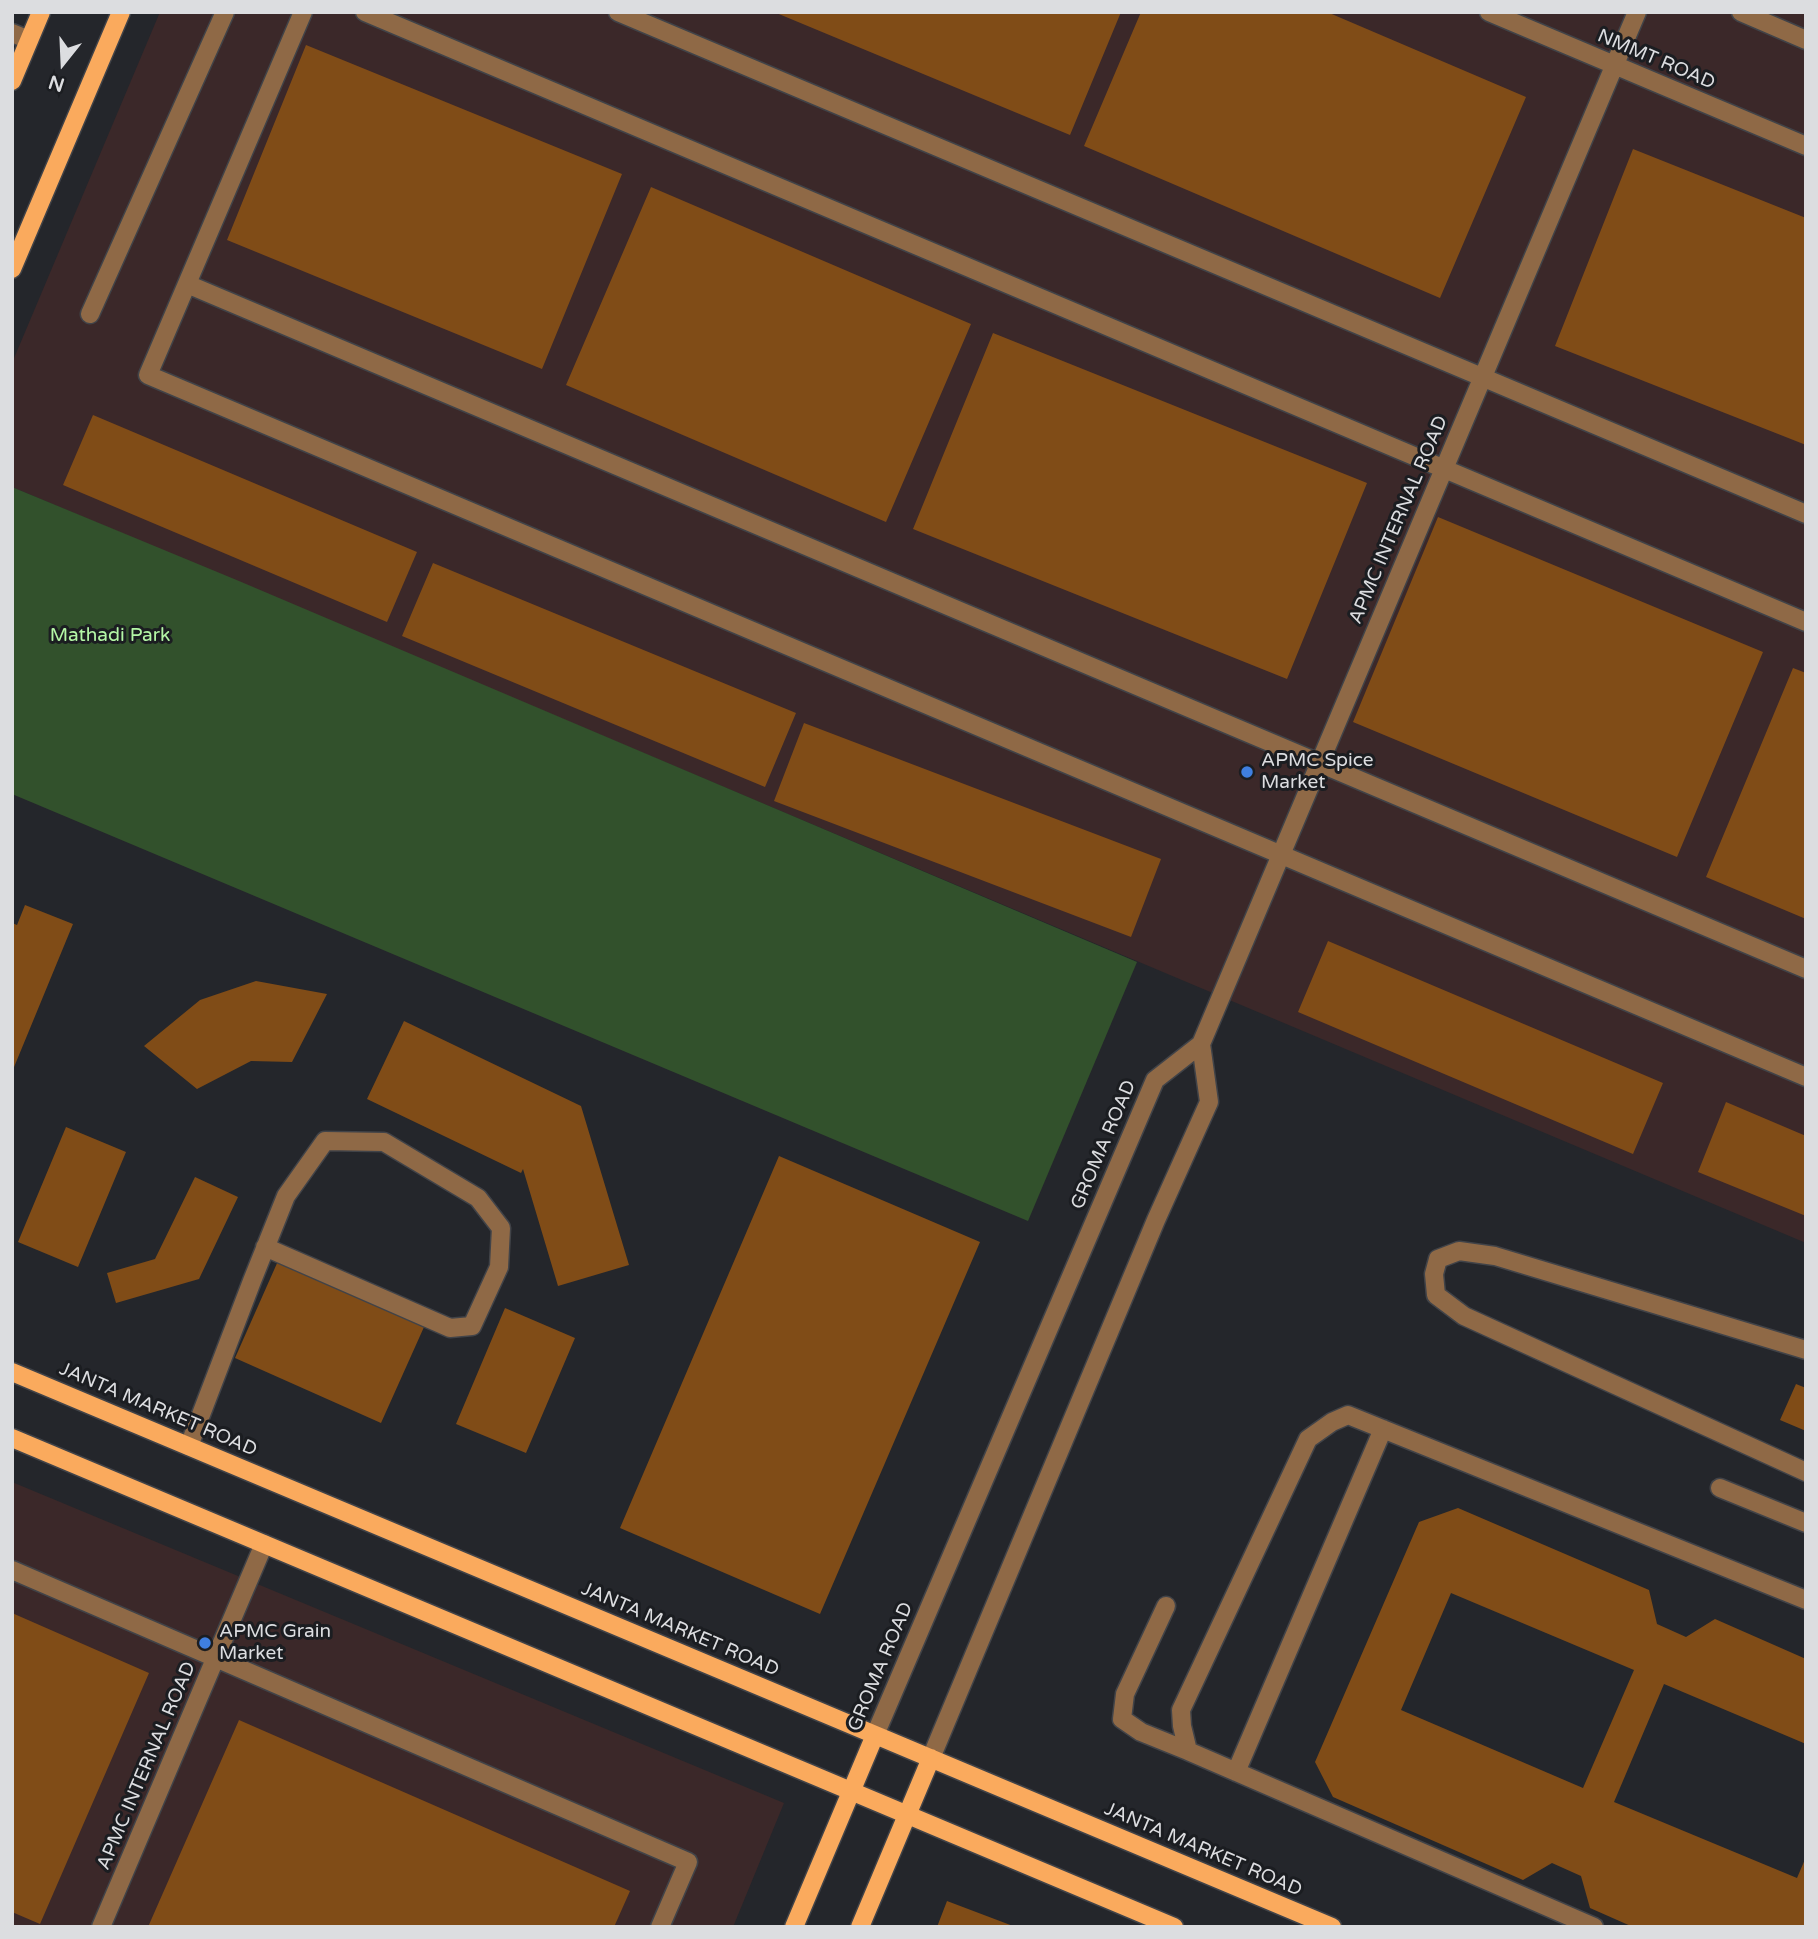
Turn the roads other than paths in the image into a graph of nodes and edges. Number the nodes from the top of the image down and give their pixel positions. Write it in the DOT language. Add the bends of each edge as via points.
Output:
graph roads {
  1 [pos="41,12"];
  2 [pos="121,12"];
  3 [pos="225,12"];
  4 [pos="303,12"];
  5 [pos="365,12"];
  6 [pos="618,12"];
  7 [pos="1489,12"];
  8 [pos="1636,12"];
  9 [pos="1741,12"];
  10 [pos="12,33"];
  11 [pos="29,40"];
  12 [pos="1806,40"];
  13 [pos="1614,65"];
  14 [pos="12,80"];
  15 [pos="1806,146"];
  16 [pos="12,269"];
  17 [pos="187,284"];
  18 [pos="90,314"];
  19 [pos="1482,378"];
  20 [pos="1444,469"];
  21 [pos="1806,514"];
  22 [pos="1806,622"];
  23 [pos="1320,764"];
  24 [pos="1281,855"];
  25 [pos="1806,969"];
  26 [pos="1201,1044"];
  27 [pos="1806,1077"];
  28 [pos="265,1247"];
  29 [pos="1806,1350"];
  30 [pos="12,1372"];
  31 [pos="1383,1429"];
  32 [pos="12,1438"];
  33 [pos="189,1446"];
  34 [pos="1806,1472"];
  35 [pos="1720,1488"];
  36 [pos="1806,1523"];
  37 [pos="264,1544"];
  38 [pos="12,1570"];
  39 [pos="1806,1600"];
  40 [pos="1166,1606"];
  41 [pos="216,1658"];
  42 [pos="875,1735"];
  43 [pos="1188,1751"];
  44 [pos="932,1758"];
  45 [pos="1236,1772"];
  46 [pos="851,1791"];
  47 [pos="907,1815"];
  48 [pos="101,1927"];
  49 [pos="660,1927"];
  50 [pos="793,1927"];
  51 [pos="860,1927"];
  52 [pos="1174,1927"];
  53 [pos="1332,1927"];
  54 [pos="1594,1927"];
  1 -- 11 [label="main road"];
  2 -- 16 [label="main road"];
  3 -- 18 [label="street"];
  4 -- 17 [label="street"];
  5 -- 20 [label="street"];
  6 -- 19 [label="street"];
  7 -- 13 [label="street, NMMT ROAD"];
  8 -- 13 [label="street, APMC INTERNAL ROAD"];
  9 -- 12 [label="street"];
  10 -- 11 [label="street"];
  11 -- 14 [label="main road"];
  13 -- 15 [label="street, NMMT ROAD"];
  13 -- 19 [label="street, APMC INTERNAL ROAD"];
  17 -- 23 [label="street"];
  17 -- 24 [label="street" via="148,375"];
  19 -- 20 [label="street, APMC INTERNAL ROAD"];
  19 -- 21 [label="street"];
  20 -- 22 [label="street"];
  20 -- 23 [label="street, APMC INTERNAL ROAD"];
  23 -- 24 [label="street, APMC INTERNAL ROAD"];
  23 -- 25 [label="street"];
  24 -- 26 [label="street, APMC INTERNAL ROAD"];
  24 -- 27 [label="street"];
  26 -- 42 [label="street, GROMA ROAD" via="1154,1080"];
  26 -- 44 [label="street" via="1209,1102"];
  28 -- 28 [label="street" via="286,1196 326,1141 384,1142 478,1198 501,1228 499,1267 472,1326 450,1328"];
  28 -- 33 [label="street"];
  29 -- 34 [label="street" via="1495,1256 1459,1251 1438,1259 1434,1275 1436,1295 1464,1316"];
  30 -- 33 [label="main road, JANTA MARKET ROAD"];
  31 -- 39 [label="street"];
  31 -- 43 [label="street" via="1348,1415 1308,1439 1181,1710"];
  31 -- 45 [label="street"];
  32 -- 37 [label="main road"];
  33 -- 42 [label="main road, JANTA MARKET ROAD"];
  35 -- 36 [label="street"];
  37 -- 41 [label="street, APMC INTERNAL ROAD"];
  37 -- 46 [label="main road"];
  38 -- 41 [label="street"];
  40 -- 43 [label="street" via="1125,1694 1122,1719"];
  41 -- 48 [label="street, APMC INTERNAL ROAD"];
  41 -- 49 [label="street" via="688,1862"];
  42 -- 44 [label="main road, JANTA MARKET ROAD"];
  42 -- 46 [label="main road, GROMA ROAD"];
  43 -- 45 [label="street"];
  44 -- 47 [label="main road"];
  44 -- 53 [label="main road, JANTA MARKET ROAD"];
  45 -- 54 [label="street"];
  46 -- 47 [label="main road"];
  46 -- 50 [label="main road, GROMA ROAD"];
  47 -- 51 [label="main road"];
  47 -- 52 [label="main road"];
}
